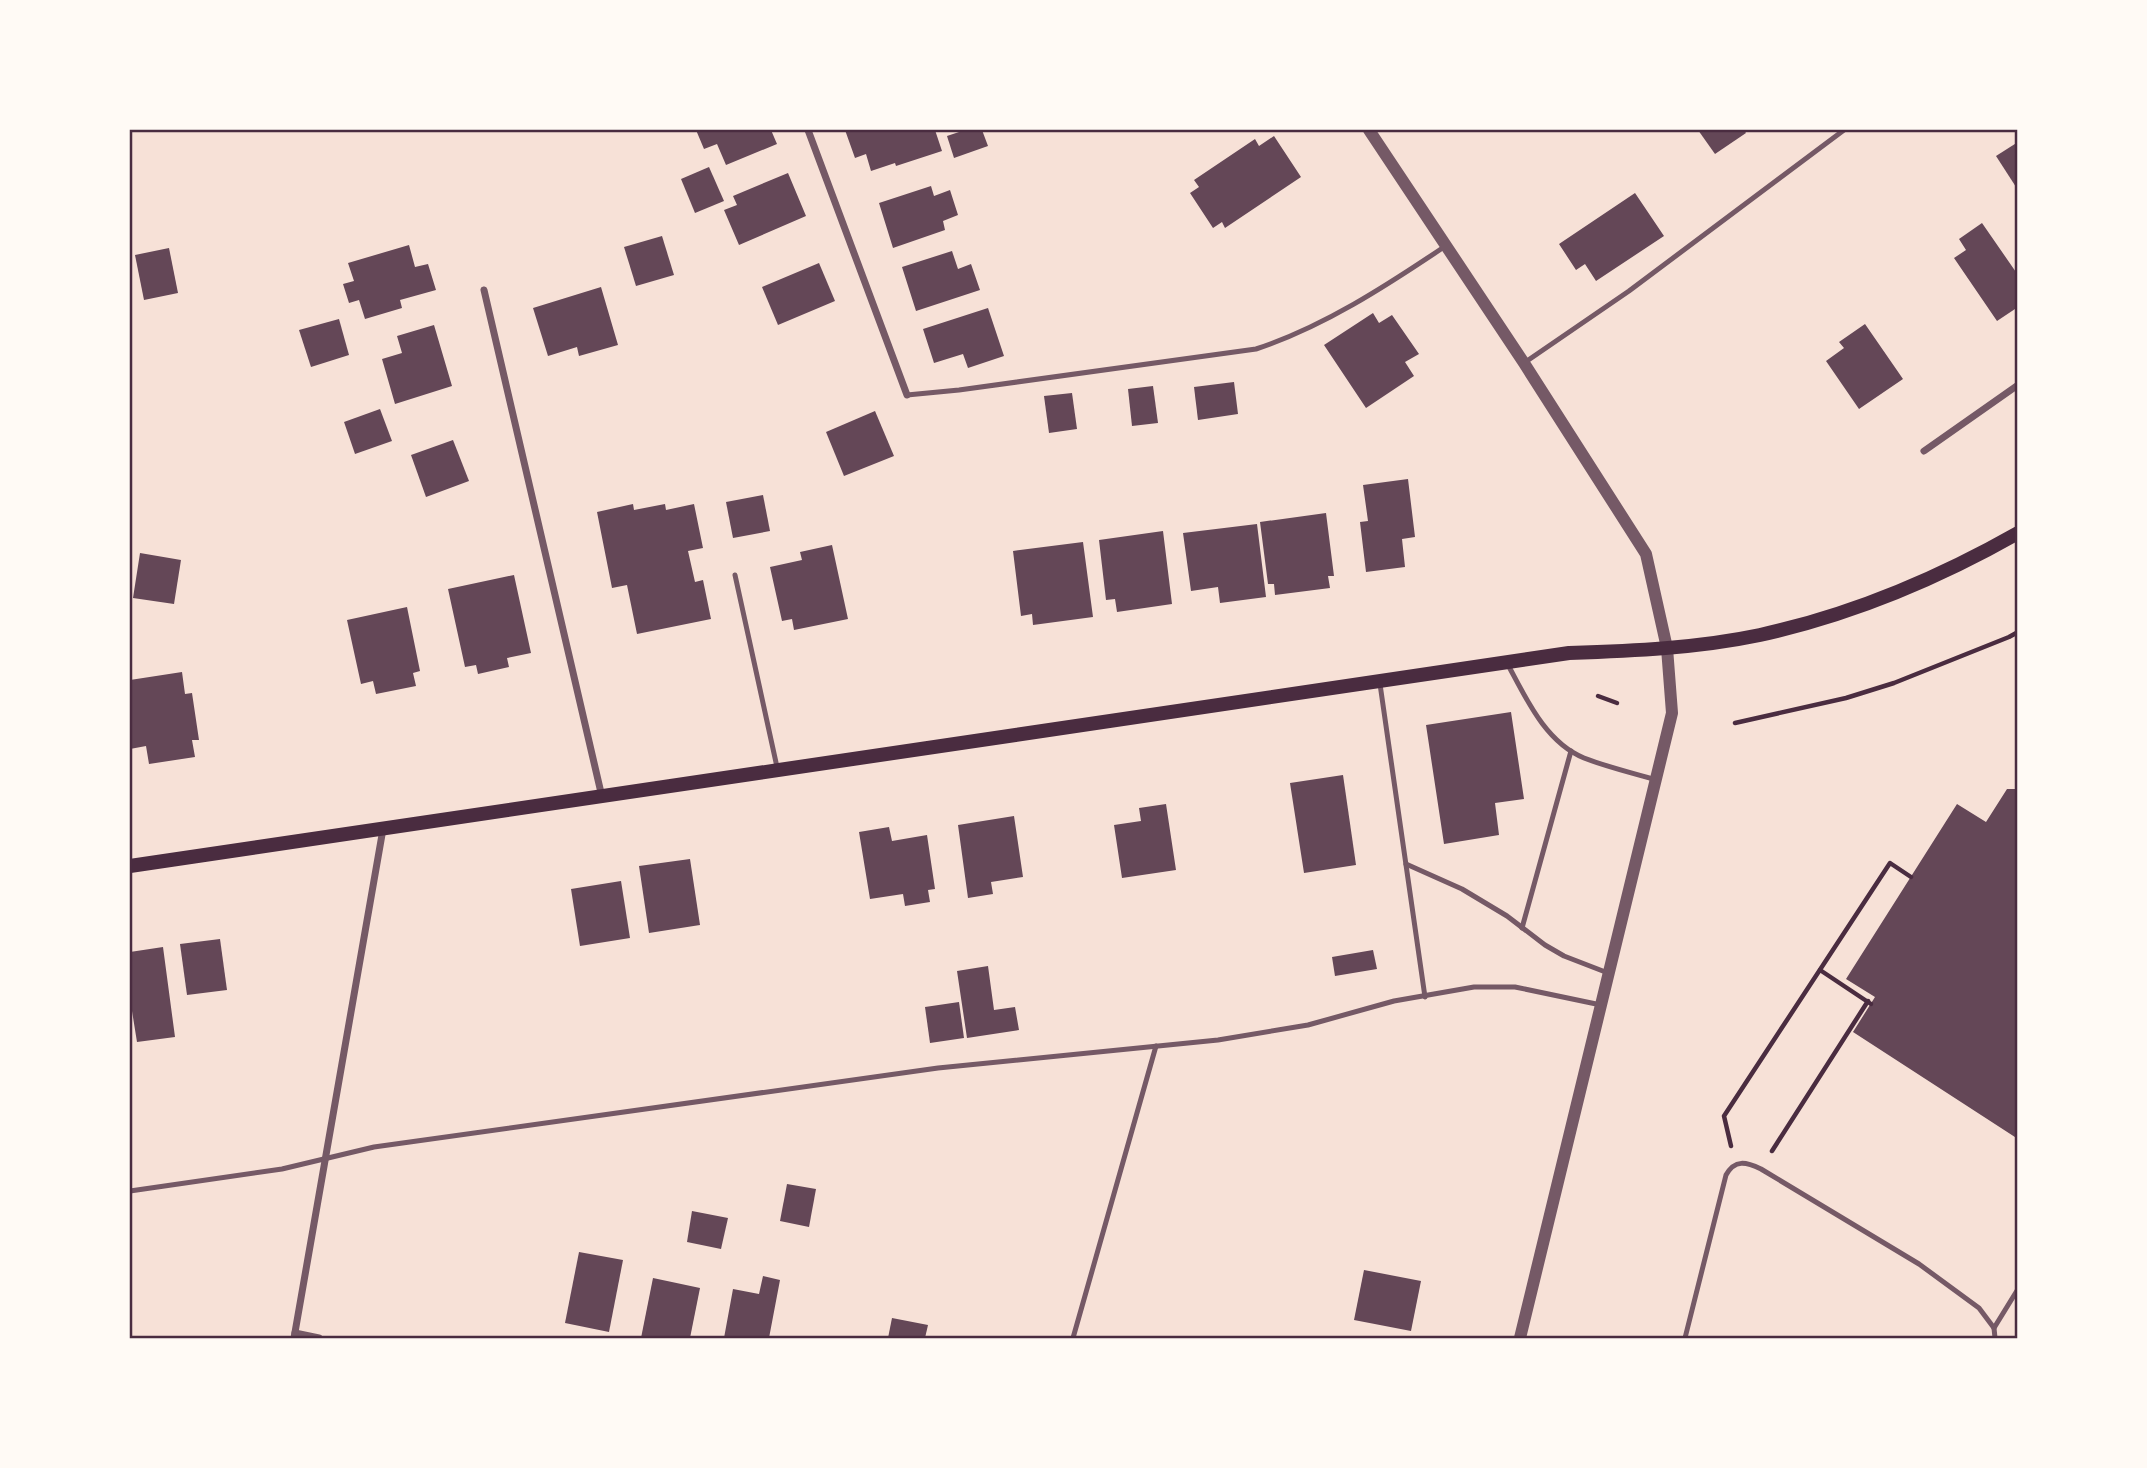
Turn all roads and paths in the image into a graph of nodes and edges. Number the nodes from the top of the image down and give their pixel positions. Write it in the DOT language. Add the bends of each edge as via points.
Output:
graph roads {
  1 [pos="808,130"];
  2 [pos="1369,130"];
  3 [pos="1844,130"];
  4 [pos="1446,245"];
  5 [pos="484,290"];
  6 [pos="1524,363"];
  7 [pos="2018,385"];
  8 [pos="907,395"];
  9 [pos="1924,451"];
  10 [pos="2018,533"];
  11 [pos="735,575"];
  12 [pos="2018,632"];
  13 [pos="1667,648"];
  14 [pos="1507,662"];
  15 [pos="1380,680"];
  16 [pos="1598,696"];
  17 [pos="1617,703"];
  18 [pos="1735,723"];
  19 [pos="1571,751"];
  20 [pos="778,770"];
  21 [pos="1656,780"];
  22 [pos="602,797"];
  23 [pos="383,828"];
  24 [pos="1406,863"];
  25 [pos="130,866"];
  26 [pos="1911,877"];
  27 [pos="1522,928"];
  28 [pos="1820,970"];
  29 [pos="1609,973"];
  30 [pos="1425,997"];
  31 [pos="1601,1005"];
  32 [pos="1156,1046"];
  33 [pos="1774,1148"];
  34 [pos="325,1160"];
  35 [pos="1735,1164"];
  36 [pos="130,1191"];
  37 [pos="2018,1289"];
  38 [pos="1994,1328"];
  39 [pos="295,1336"];
  40 [pos="318,1339"];
  41 [pos="1073,1339"];
  42 [pos="1520,1339"];
  43 [pos="1685,1339"];
  44 [pos="1995,1339"];
  1 -- 8 [label="street"];
  2 -- 4 [label="street"];
  3 -- 6 [label="lane" via="1629,291"];
  4 -- 6 [label="street"];
  4 -- 8 [label="lane" via="1322,321 1256,349"];
  5 -- 22 [label="street"];
  6 -- 13 [label="street" via="1646,554"];
  7 -- 9 [label="street"];
  10 -- 13 [label="main road" via="1920,582 1842,612 1758,635"];
  11 -- 20 [label="lane"];
  12 -- 18 [label="path" via="1876,688"];
  13 -- 14 [label="main road" via="1569,653"];
  13 -- 21 [label="street" via="1672,713"];
  14 -- 15 [label="main road"];
  14 -- 19 [label="lane" via="1530,705"];
  15 -- 20 [label="main road"];
  15 -- 24 [label="lane"];
  16 -- 17 [label="path"];
  19 -- 21 [label="lane"];
  19 -- 27 [label="lane"];
  20 -- 22 [label="main road"];
  21 -- 29 [label="street"];
  22 -- 23 [label="main road"];
  23 -- 25 [label="main road"];
  23 -- 34 [label="street"];
  24 -- 27 [label="lane" via="1462,889"];
  24 -- 30 [label="lane"];
  26 -- 28 [label="path" via="1890,863"];
  27 -- 29 [label="lane" via="1564,956"];
  28 -- 33 [label="path" via="1870,1003"];
  28 -- 35 [label="path" via="1724,1116"];
  29 -- 31 [label="street"];
  30 -- 31 [label="lane" via="1474,987 1515,987"];
  30 -- 32 [label="lane" via="1308,1025"];
  31 -- 42 [label="street"];
  32 -- 34 [label="lane" via="938,1068 374,1147"];
  32 -- 41 [label="lane"];
  34 -- 36 [label="lane"];
  34 -- 39 [label="street"];
  35 -- 38 [label="lane" via="1748,1163 1919,1264 1979,1308"];
  35 -- 43 [label="lane" via="1726,1175"];
  37 -- 38 [label="lane"];
  38 -- 44 [label="lane"];
  39 -- 40 [label="street"];
}
